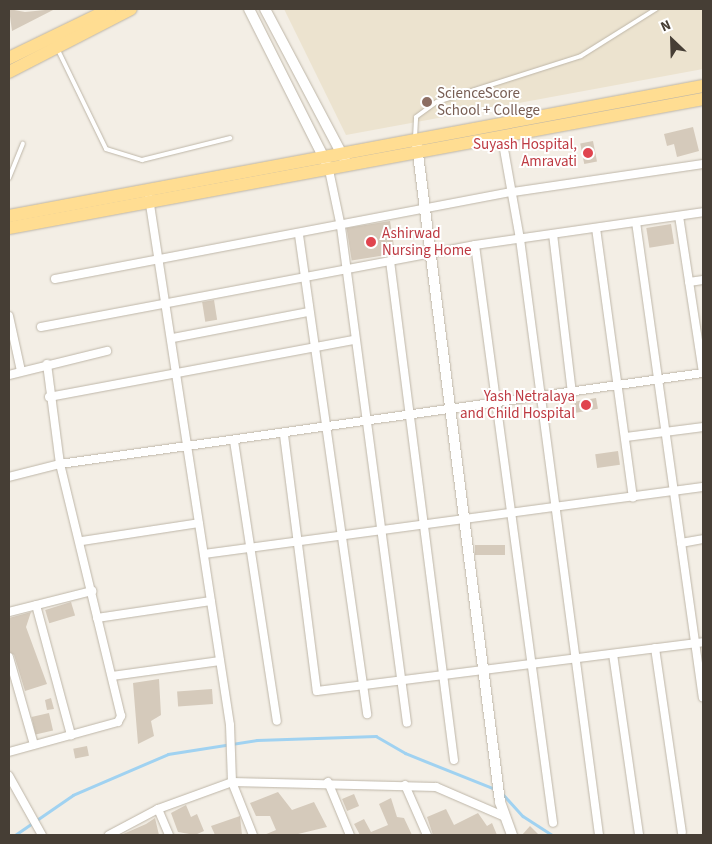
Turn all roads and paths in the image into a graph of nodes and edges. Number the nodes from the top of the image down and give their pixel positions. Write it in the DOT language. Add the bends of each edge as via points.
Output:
graph roads {
  1 [pos="107,9"];
  2 [pos="131,9"];
  3 [pos="248,9"];
  4 [pos="265,9"];
  5 [pos="656,9"];
  6 [pos="57,48"];
  7 [pos="289,55"];
  8 [pos="9,58"];
  9 [pos="276,62"];
  10 [pos="9,72"];
  11 [pos="703,86"];
  12 [pos="703,99"];
  13 [pos="230,138"];
  14 [pos="502,138"];
  15 [pos="415,139"];
  16 [pos="23,144"];
  17 [pos="419,152"];
  18 [pos="345,161"];
  19 [pos="327,164"];
  20 [pos="703,164"];
  21 [pos="9,178"];
  22 [pos="147,191"];
  23 [pos="513,192"];
  24 [pos="150,204"];
  25 [pos="425,210"];
  26 [pos="703,212"];
  27 [pos="679,216"];
  28 [pos="9,218"];
  29 [pos="636,222"];
  30 [pos="341,227"];
  31 [pos="596,228"];
  32 [pos="552,234"];
  33 [pos="299,235"];
  34 [pos="520,239"];
  35 [pos="475,245"];
  36 [pos="432,255"];
  37 [pos="160,261"];
  38 [pos="390,261"];
  39 [pos="346,268"];
  40 [pos="303,276"];
  41 [pos="55,279"];
  42 [pos="703,280"];
  43 [pos="689,282"];
  44 [pos="167,303"];
  45 [pos="308,312"];
  46 [pos="9,316"];
  47 [pos="42,327"];
  48 [pos="700,329"];
  49 [pos="173,338"];
  50 [pos="355,340"];
  51 [pos="313,347"];
  52 [pos="107,351"];
  53 [pos="47,364"];
  54 [pos="179,370"];
  55 [pos="21,372"];
  56 [pos="703,373"];
  57 [pos="9,375"];
  58 [pos="658,380"];
  59 [pos="620,386"];
  60 [pos="572,393"];
  61 [pos="49,397"];
  62 [pos="540,398"];
  63 [pos="497,405"];
  64 [pos="451,412"];
  65 [pos="412,417"];
  66 [pos="364,424"];
  67 [pos="703,427"];
  68 [pos="325,429"];
  69 [pos="665,432"];
  70 [pos="284,434"];
  71 [pos="626,437"];
  72 [pos="234,441"];
  73 [pos="188,447"];
  74 [pos="60,464"];
  75 [pos="9,477"];
  76 [pos="703,486"];
  77 [pos="674,491"];
  78 [pos="633,496"];
  79 [pos="554,508"];
  80 [pos="514,514"];
  81 [pos="467,520"];
  82 [pos="199,523"];
  83 [pos="427,525"];
  84 [pos="382,530"];
  85 [pos="340,535"];
  86 [pos="703,539"];
  87 [pos="298,540"];
  88 [pos="82,541"];
  89 [pos="681,543"];
  90 [pos="253,546"];
  91 [pos="204,554"];
  92 [pos="92,591"];
  93 [pos="211,602"];
  94 [pos="36,605"];
  95 [pos="9,612"];
  96 [pos="97,618"];
  97 [pos="700,642"];
  98 [pos="655,648"];
  99 [pos="613,654"];
  100 [pos="9,657"];
  101 [pos="575,659"];
  102 [pos="220,661"];
  103 [pos="531,665"];
  104 [pos="485,671"];
  105 [pos="112,676"];
  106 [pos="444,676"];
  107 [pos="402,682"];
  108 [pos="364,687"];
  109 [pos="703,697"];
  110 [pos="368,714"];
  111 [pos="277,720"];
  112 [pos="407,723"];
  113 [pos="70,735"];
  114 [pos="34,745"];
  115 [pos="9,752"];
  116 [pos="454,760"];
  117 [pos="9,776"];
  118 [pos="232,782"];
  119 [pos="328,782"];
  120 [pos="405,785"];
  121 [pos="158,809"];
  122 [pos="503,816"];
  123 [pos="552,823"];
  124 [pos="40,832"];
  125 [pos="682,832"];
  126 [pos="109,835"];
  127 [pos="170,835"];
  128 [pos="253,835"];
  129 [pos="350,835"];
  130 [pos="427,835"];
  131 [pos="512,835"];
  132 [pos="599,835"];
  133 [pos="640,835"];
  1 -- 8 [label="main road"];
  2 -- 6 [label="main road"];
  3 -- 9 [label="street"];
  4 -- 7 [label="street"];
  5 -- 15 [label="lane" via="581,56 457,94 431,106 414,122"];
  6 -- 10 [label="main road"];
  6 -- 13 [label="lane" via="106,149 142,160"];
  7 -- 9 [label="street"];
  7 -- 18 [label="street"];
  9 -- 19 [label="street"];
  11 -- 15 [label="main road"];
  12 -- 14 [label="main road"];
  14 -- 17 [label="main road"];
  14 -- 23 [label="street"];
  15 -- 17 [label="street"];
  15 -- 18 [label="main road"];
  16 -- 21 [label="lane"];
  17 -- 18 [label="main road"];
  17 -- 25 [label="street"];
  18 -- 19 [label="main road"];
  19 -- 22 [label="main road"];
  19 -- 24 [label="main road"];
  19 -- 30 [label="street"];
  20 -- 23 [label="street"];
  22 -- 24 [label="street"];
  22 -- 28 [label="main road"];
  23 -- 25 [label="street"];
  23 -- 34 [label="street"];
  24 -- 28 [label="main road"];
  24 -- 37 [label="street"];
  25 -- 30 [label="street"];
  25 -- 36 [label="street"];
  26 -- 27 [label="street"];
  27 -- 29 [label="street"];
  27 -- 43 [label="street"];
  29 -- 31 [label="street"];
  29 -- 58 [label="street"];
  30 -- 33 [label="street"];
  30 -- 39 [label="street"];
  31 -- 32 [label="street"];
  31 -- 59 [label="street"];
  32 -- 34 [label="street"];
  32 -- 60 [label="street"];
  33 -- 37 [label="street"];
  33 -- 40 [label="street"];
  34 -- 35 [label="street"];
  34 -- 62 [label="street"];
  35 -- 36 [label="street"];
  35 -- 63 [label="street"];
  36 -- 38 [label="street"];
  36 -- 64 [label="street"];
  37 -- 41 [label="street"];
  37 -- 44 [label="street"];
  38 -- 39 [label="street"];
  38 -- 65 [label="street"];
  39 -- 40 [label="street"];
  39 -- 50 [label="street"];
  40 -- 44 [label="street"];
  40 -- 45 [label="street"];
  42 -- 43 [label="street"];
  43 -- 48 [label="street"];
  44 -- 47 [label="street"];
  44 -- 49 [label="street"];
  45 -- 49 [label="street"];
  45 -- 51 [label="street"];
  46 -- 55 [label="street"];
  48 -- 56 [label="street"];
  49 -- 54 [label="street"];
  50 -- 51 [label="street"];
  50 -- 66 [label="street"];
  51 -- 54 [label="street"];
  51 -- 68 [label="street"];
  52 -- 53 [label="street"];
  53 -- 55 [label="street"];
  53 -- 61 [label="street"];
  54 -- 61 [label="street"];
  54 -- 73 [label="street"];
  55 -- 57 [label="street"];
  56 -- 58 [label="street"];
  58 -- 59 [label="street"];
  58 -- 69 [label="street"];
  59 -- 60 [label="street"];
  59 -- 71 [label="street"];
  60 -- 62 [label="street"];
  61 -- 74 [label="street"];
  62 -- 63 [label="street"];
  62 -- 79 [label="street"];
  63 -- 64 [label="street"];
  63 -- 80 [label="street"];
  64 -- 65 [label="street"];
  64 -- 81 [label="street"];
  65 -- 66 [label="street"];
  65 -- 83 [label="street"];
  66 -- 68 [label="street"];
  66 -- 84 [label="street"];
  67 -- 69 [label="street"];
  68 -- 70 [label="street"];
  68 -- 85 [label="street"];
  69 -- 71 [label="street"];
  69 -- 77 [label="street"];
  70 -- 72 [label="street"];
  70 -- 87 [label="street"];
  71 -- 78 [label="street"];
  72 -- 73 [label="street"];
  72 -- 90 [label="street"];
  73 -- 74 [label="street"];
  73 -- 82 [label="street"];
  74 -- 75 [label="street"];
  74 -- 88 [label="street"];
  76 -- 77 [label="street"];
  77 -- 78 [label="street"];
  77 -- 89 [label="street"];
  78 -- 79 [label="street"];
  79 -- 80 [label="street"];
  79 -- 101 [label="street"];
  80 -- 81 [label="street"];
  80 -- 103 [label="street"];
  81 -- 83 [label="street"];
  81 -- 104 [label="street"];
  82 -- 88 [label="street"];
  82 -- 91 [label="street"];
  83 -- 84 [label="street"];
  83 -- 106 [label="street"];
  84 -- 85 [label="street"];
  84 -- 107 [label="street"];
  85 -- 87 [label="street"];
  85 -- 108 [label="street"];
  86 -- 89 [label="street"];
  87 -- 90 [label="street"];
  87 -- 108 [label="street" via="316,690"];
  88 -- 92 [label="street"];
  89 -- 97 [label="street"];
  90 -- 91 [label="street"];
  90 -- 111 [label="street"];
  91 -- 93 [label="street"];
  92 -- 94 [label="street"];
  92 -- 96 [label="street"];
  93 -- 96 [label="street"];
  93 -- 102 [label="street"];
  94 -- 95 [label="street"];
  94 -- 113 [label="street"];
  96 -- 105 [label="street"];
  97 -- 98 [label="street"];
  97 -- 109 [label="street"];
  98 -- 99 [label="street"];
  98 -- 125 [label="street"];
  99 -- 101 [label="street"];
  99 -- 133 [label="street"];
  100 -- 114 [label="street"];
  101 -- 103 [label="street"];
  101 -- 132 [label="street"];
  102 -- 105 [label="street"];
  102 -- 118 [label="street" via="233,750"];
  103 -- 104 [label="street"];
  103 -- 123 [label="street"];
  104 -- 106 [label="street"];
  104 -- 122 [label="street"];
  105 -- 113 [label="street" via="121,720"];
  106 -- 107 [label="street"];
  106 -- 116 [label="street"];
  107 -- 108 [label="street"];
  107 -- 112 [label="street"];
  108 -- 110 [label="street"];
  113 -- 114 [label="street"];
  114 -- 115 [label="street"];
  117 -- 124 [label="street"];
  118 -- 119 [label="street"];
  118 -- 121 [label="street"];
  118 -- 128 [label="street"];
  119 -- 120 [label="street"];
  119 -- 129 [label="street"];
  120 -- 122 [label="street" via="436,787"];
  120 -- 130 [label="street"];
  121 -- 126 [label="street"];
  121 -- 127 [label="street"];
  122 -- 131 [label="street"];
}
